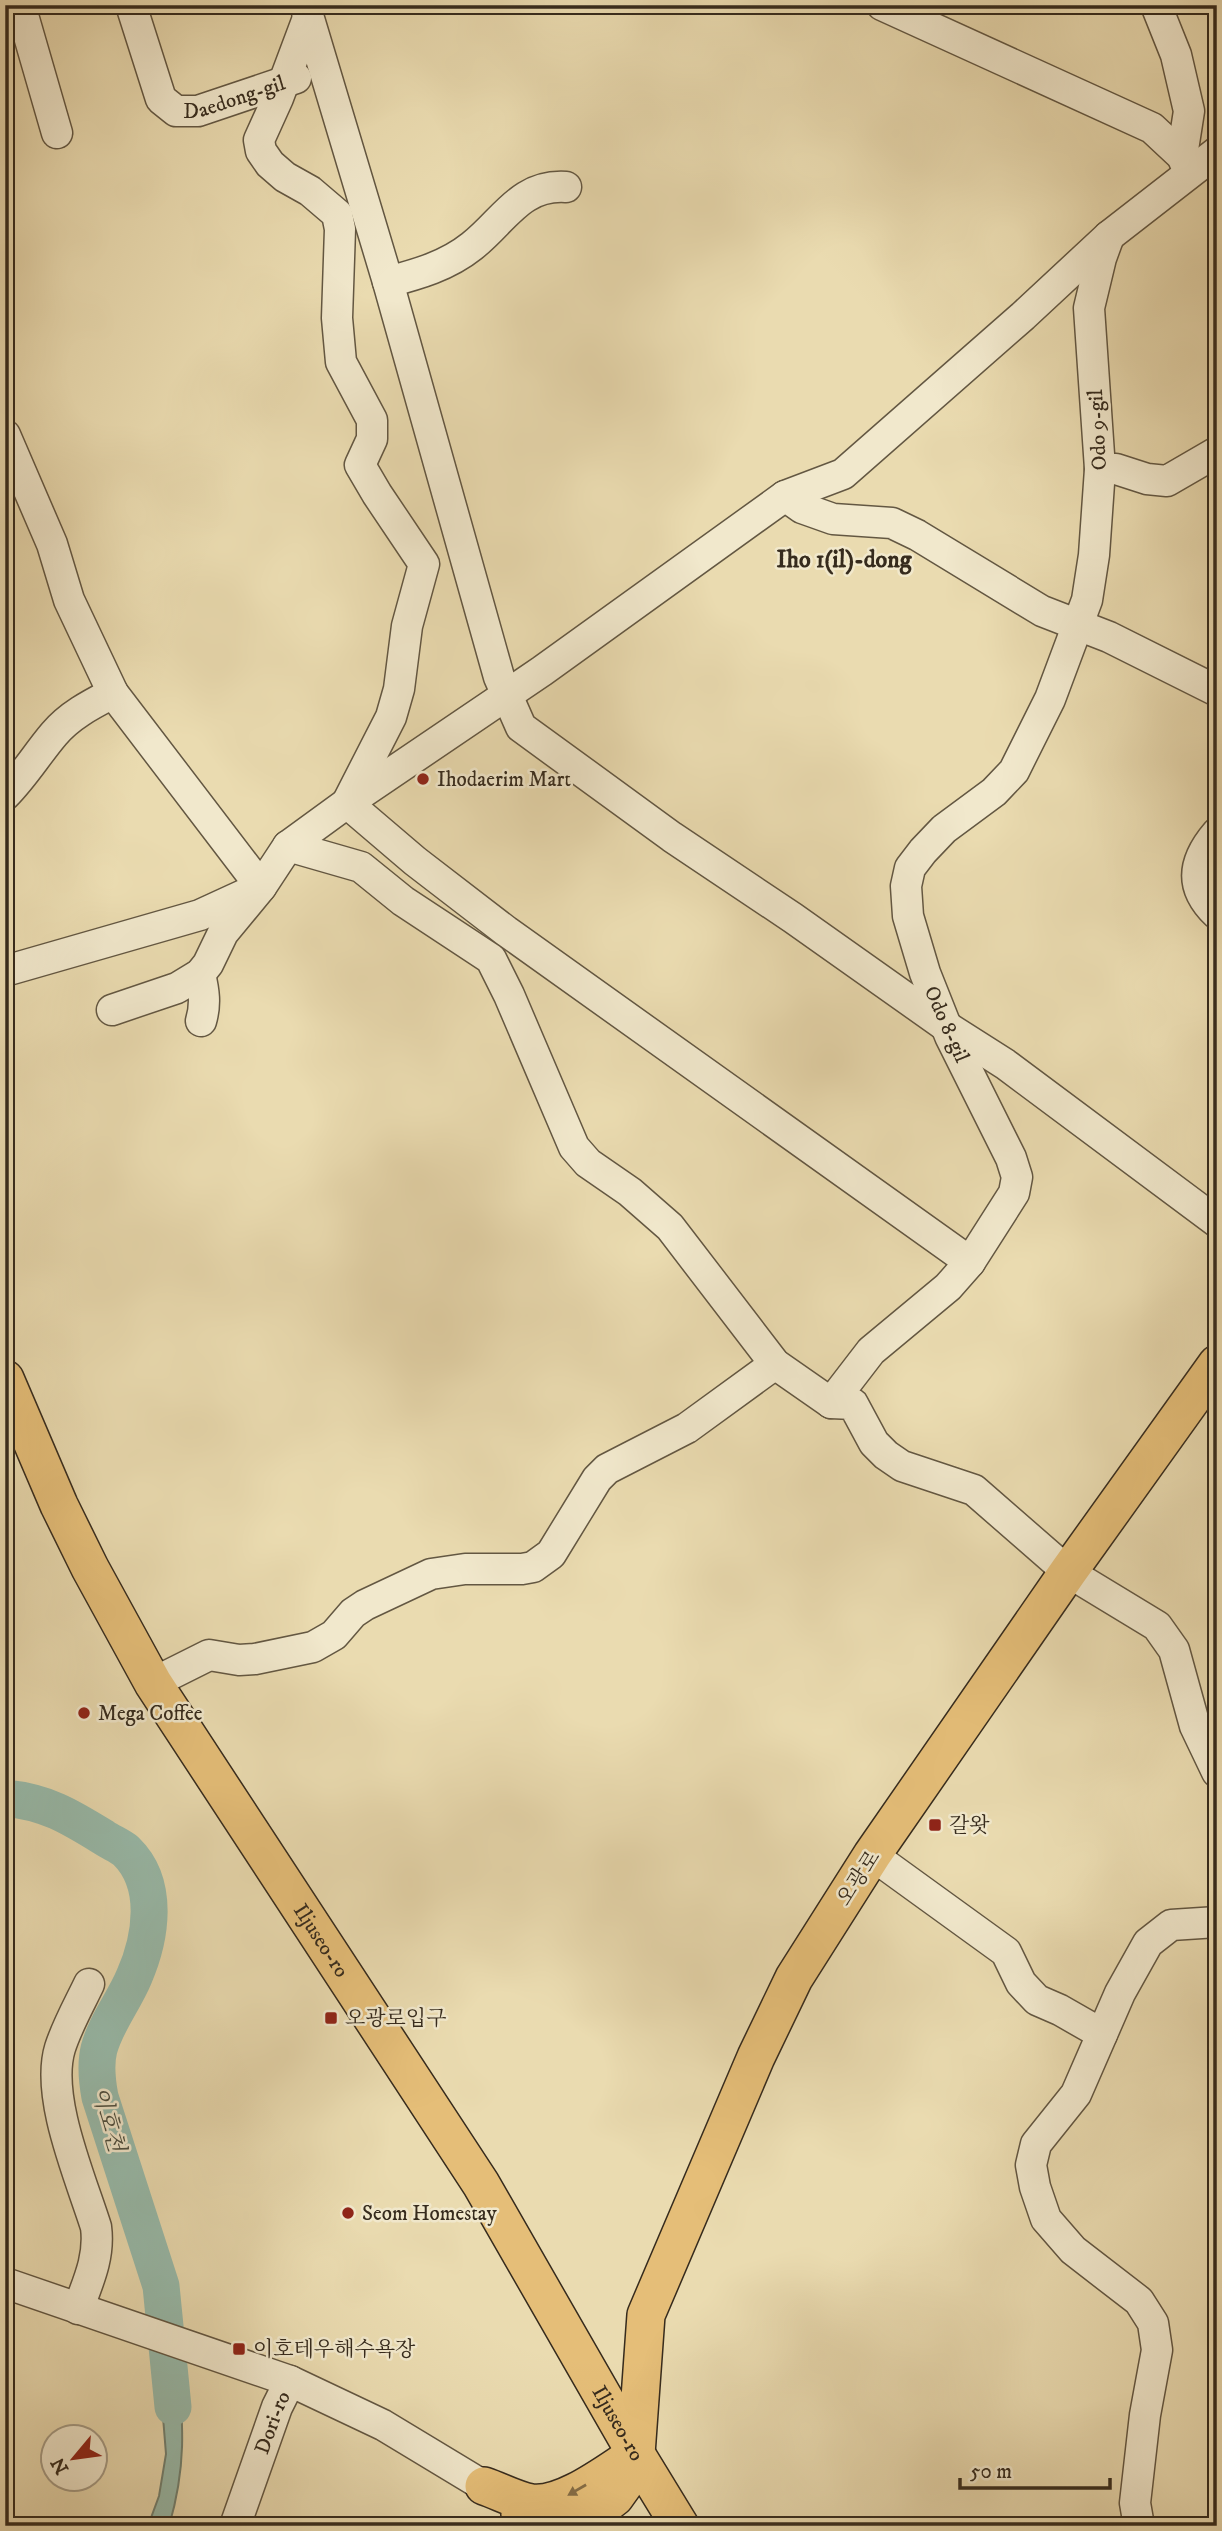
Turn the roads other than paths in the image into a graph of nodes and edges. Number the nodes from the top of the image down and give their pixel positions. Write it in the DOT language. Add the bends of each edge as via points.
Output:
graph roads {
  1 [pos="20,5"];
  2 [pos="131,5"];
  3 [pos="882,5"];
  4 [pos="1156,5"];
  5 [pos="307,12"];
  6 [pos="324,71"];
  7 [pos="284,81"];
  8 [pos="57,133"];
  9 [pos="1217,152"];
  10 [pos="1185,164"];
  11 [pos="566,187"];
  12 [pos="352,214"];
  13 [pos="1109,236"];
  14 [pos="387,282"];
  15 [pos="5,435"];
  16 [pos="1217,452"];
  17 [pos="1100,469"];
  18 [pos="785,496"];
  19 [pos="1077,625"];
  20 [pos="1217,691"];
  21 [pos="113,693"];
  22 [pos="506,695"];
  23 [pos="5,795"];
  24 [pos="347,803"];
  25 [pos="1217,833"];
  26 [pos="288,846"];
  27 [pos="261,887"];
  28 [pos="1217,914"];
  29 [pos="5,971"];
  30 [pos="200,974"];
  31 [pos="112,1010"];
  32 [pos="201,1021"];
  33 [pos="947,1027"];
  34 [pos="1217,1222"];
  35 [pos="970,1262"];
  36 [pos="775,1364"];
  37 [pos="1217,1364"];
  38 [pos="5,1379"];
  39 [pos="831,1403"];
  40 [pos="1068,1572"];
  41 [pos="153,1683"];
  42 [pos="1217,1772"];
  43 [pos="872,1855"];
  44 [pos="1217,1922"];
  45 [pos="89,1984"];
  46 [pos="1101,2034"];
  47 [pos="7,2288"];
  48 [pos="78,2309"];
  49 [pos="290,2381"];
  50 [pos="636,2454"];
  51 [pos="484,2486"];
  52 [pos="528,2520"];
  53 [pos="235,2526"];
  54 [pos="680,2526"];
  55 [pos="1139,2526"];
  1 -- 8 [label="street"];
  2 -- 7 [label="street, Daedong-gil" via="161,99 176,111 198,111"];
  3 -- 10 [label="street" via="1152,128"];
  4 -- 10 [label="street" via="1176,55 1189,111"];
  5 -- 6 [label="street"];
  5 -- 7 [label="street"];
  6 -- 7 [label="street, Daedong-gil"];
  6 -- 12 [label="street"];
  7 -- 12 [label="street" via="259,140 261,151 285,177 337,214"];
  9 -- 10 [label="street"];
  10 -- 13 [label="street"];
  11 -- 14 [label="street" via="522,197 472,246 434,269"];
  12 -- 14 [label="street"];
  12 -- 24 [label="street" via="340,229 337,318 341,362 372,420 372,439 360,465 424,564 407,626 391,717"];
  13 -- 17 [label="street, Odo 9-gil" via="1089,309"];
  13 -- 18 [label="street" via="843,474"];
  14 -- 22 [label="street"];
  15 -- 21 [label="street" via="52,544 69,600"];
  16 -- 17 [label="street" via="1167,481"];
  17 -- 19 [label="street, Odo 9-gil" via="1094,555 1087,600"];
  18 -- 19 [label="street" via="832,519 892,523 1042,611"];
  18 -- 22 [label="street"];
  19 -- 20 [label="street"];
  19 -- 33 [label="street, Odo 8-gil" via="1049,699 1014,771 944,829 911,868 906,887 908,916"];
  21 -- 23 [label="street" via="67,721"];
  21 -- 27 [label="street"];
  22 -- 24 [label="street"];
  22 -- 33 [label="street" via="521,727"];
  24 -- 26 [label="street"];
  24 -- 35 [label="street" via="506,931"];
  25 -- 28 [label="street" via="1204,848 1196,874 1205,902"];
  26 -- 27 [label="street"];
  26 -- 36 [label="street" via="361,867 491,959 574,1147 670,1227"];
  27 -- 29 [label="street" via="200,915"];
  27 -- 30 [label="street" via="223,933"];
  30 -- 31 [label="street" via="177,988"];
  30 -- 32 [label="street" via="205,992"];
  33 -- 34 [label="street" via="1068,1108"];
  33 -- 35 [label="street, Odo 8-gil" via="1017,1177 1014,1193"];
  35 -- 39 [label="street, Odo 8-gil" via="948,1287 871,1351"];
  36 -- 39 [label="street"];
  36 -- 41 [label="street" via="687,1428 607,1469 551,1554 533,1567 431,1574 365,1605 334,1635 313,1647 255,1659 209,1655"];
  37 -- 40 [label="main road, 오광로"];
  38 -- 41 [label="main road, Iljuseo-ro" via="59,1506"];
  39 -- 40 [label="street" via="853,1404 874,1443 902,1466 974,1490"];
  40 -- 42 [label="street" via="1157,1626 1174,1650 1195,1726"];
  40 -- 43 [label="main road, 오광로"];
  41 -- 50 [label="main road, Iljuseo-ro" via="481,2184"];
  43 -- 46 [label="street" via="1006,1952 1021,1983 1037,2000"];
  43 -- 50 [label="main road, 오광로" via="794,1978 646,2315"];
  44 -- 46 [label="street" via="1171,1925 1148,1943"];
  45 -- 48 [label="street" via="60,2048 55,2081 98,2242"];
  46 -- 55 [label="street" via="1076,2094 1036,2144 1031,2165 1046,2219 1073,2250 1139,2301 1153,2323 1157,2350 1144,2415 1135,2503"];
  47 -- 48 [label="street"];
  48 -- 49 [label="street, Dori-ro"];
  49 -- 51 [label="street" via="383,2424"];
  49 -- 53 [label="street, Dori-ro"];
  50 -- 51 [label="main road, one-way" via="566,2496 545,2503 524,2501"];
  50 -- 52 [label="main road, 오광로" via="615,2497 587,2515 559,2523"];
  50 -- 54 [label="main road, Iljuseo-ro"];
  51 -- 52 [label="main road"];
}
